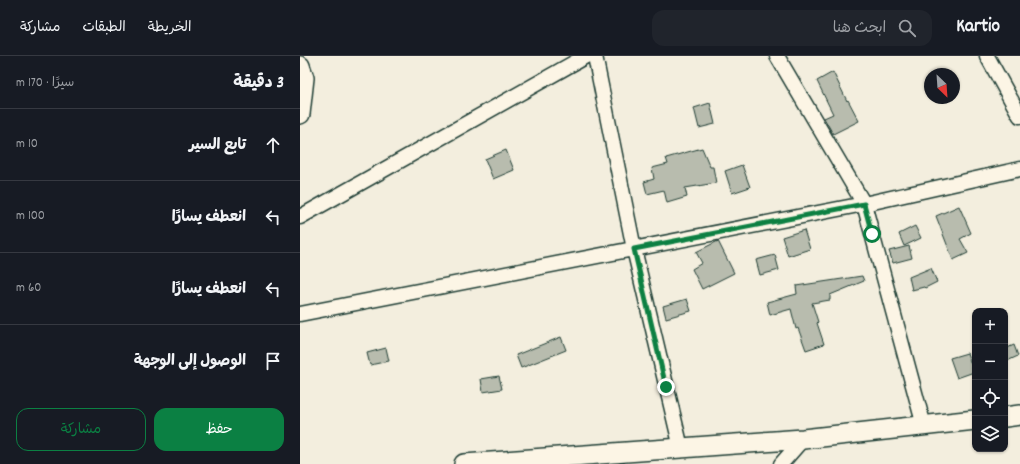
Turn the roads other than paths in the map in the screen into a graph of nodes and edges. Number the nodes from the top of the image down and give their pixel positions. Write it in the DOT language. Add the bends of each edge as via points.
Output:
graph roads {
  1 [pos="586,56"];
  2 [pos="595,56"];
  3 [pos="987,56"];
  4 [pos="780,57"];
  5 [pos="300,66"];
  6 [pos="300,114"];
  7 [pos="1020,116"];
  8 [pos="1020,169"];
  9 [pos="864,204"];
  10 [pos="300,216"];
  11 [pos="634,249"];
  12 [pos="300,314"];
  13 [pos="1020,415"];
  14 [pos="1008,417"];
  15 [pos="972,420"];
  16 [pos="924,426"];
  17 [pos="803,440"];
  18 [pos="681,448"];
  19 [pos="464,464"];
  20 [pos="782,464"];
  1 -- 10 [label="street"];
  2 -- 11 [label="street"];
  3 -- 7 [label="street"];
  4 -- 9 [label="street"];
  5 -- 6 [label="street" via="304,78"];
  8 -- 9 [label="street"];
  9 -- 11 [label="street"];
  9 -- 16 [label="street"];
  11 -- 12 [label="street"];
  11 -- 18 [label="street"];
  13 -- 14 [label="street"];
  15 -- 16 [label="street"];
  16 -- 17 [label="street"];
  17 -- 18 [label="street"];
  17 -- 20 [label="street"];
  18 -- 19 [label="street"];
}
